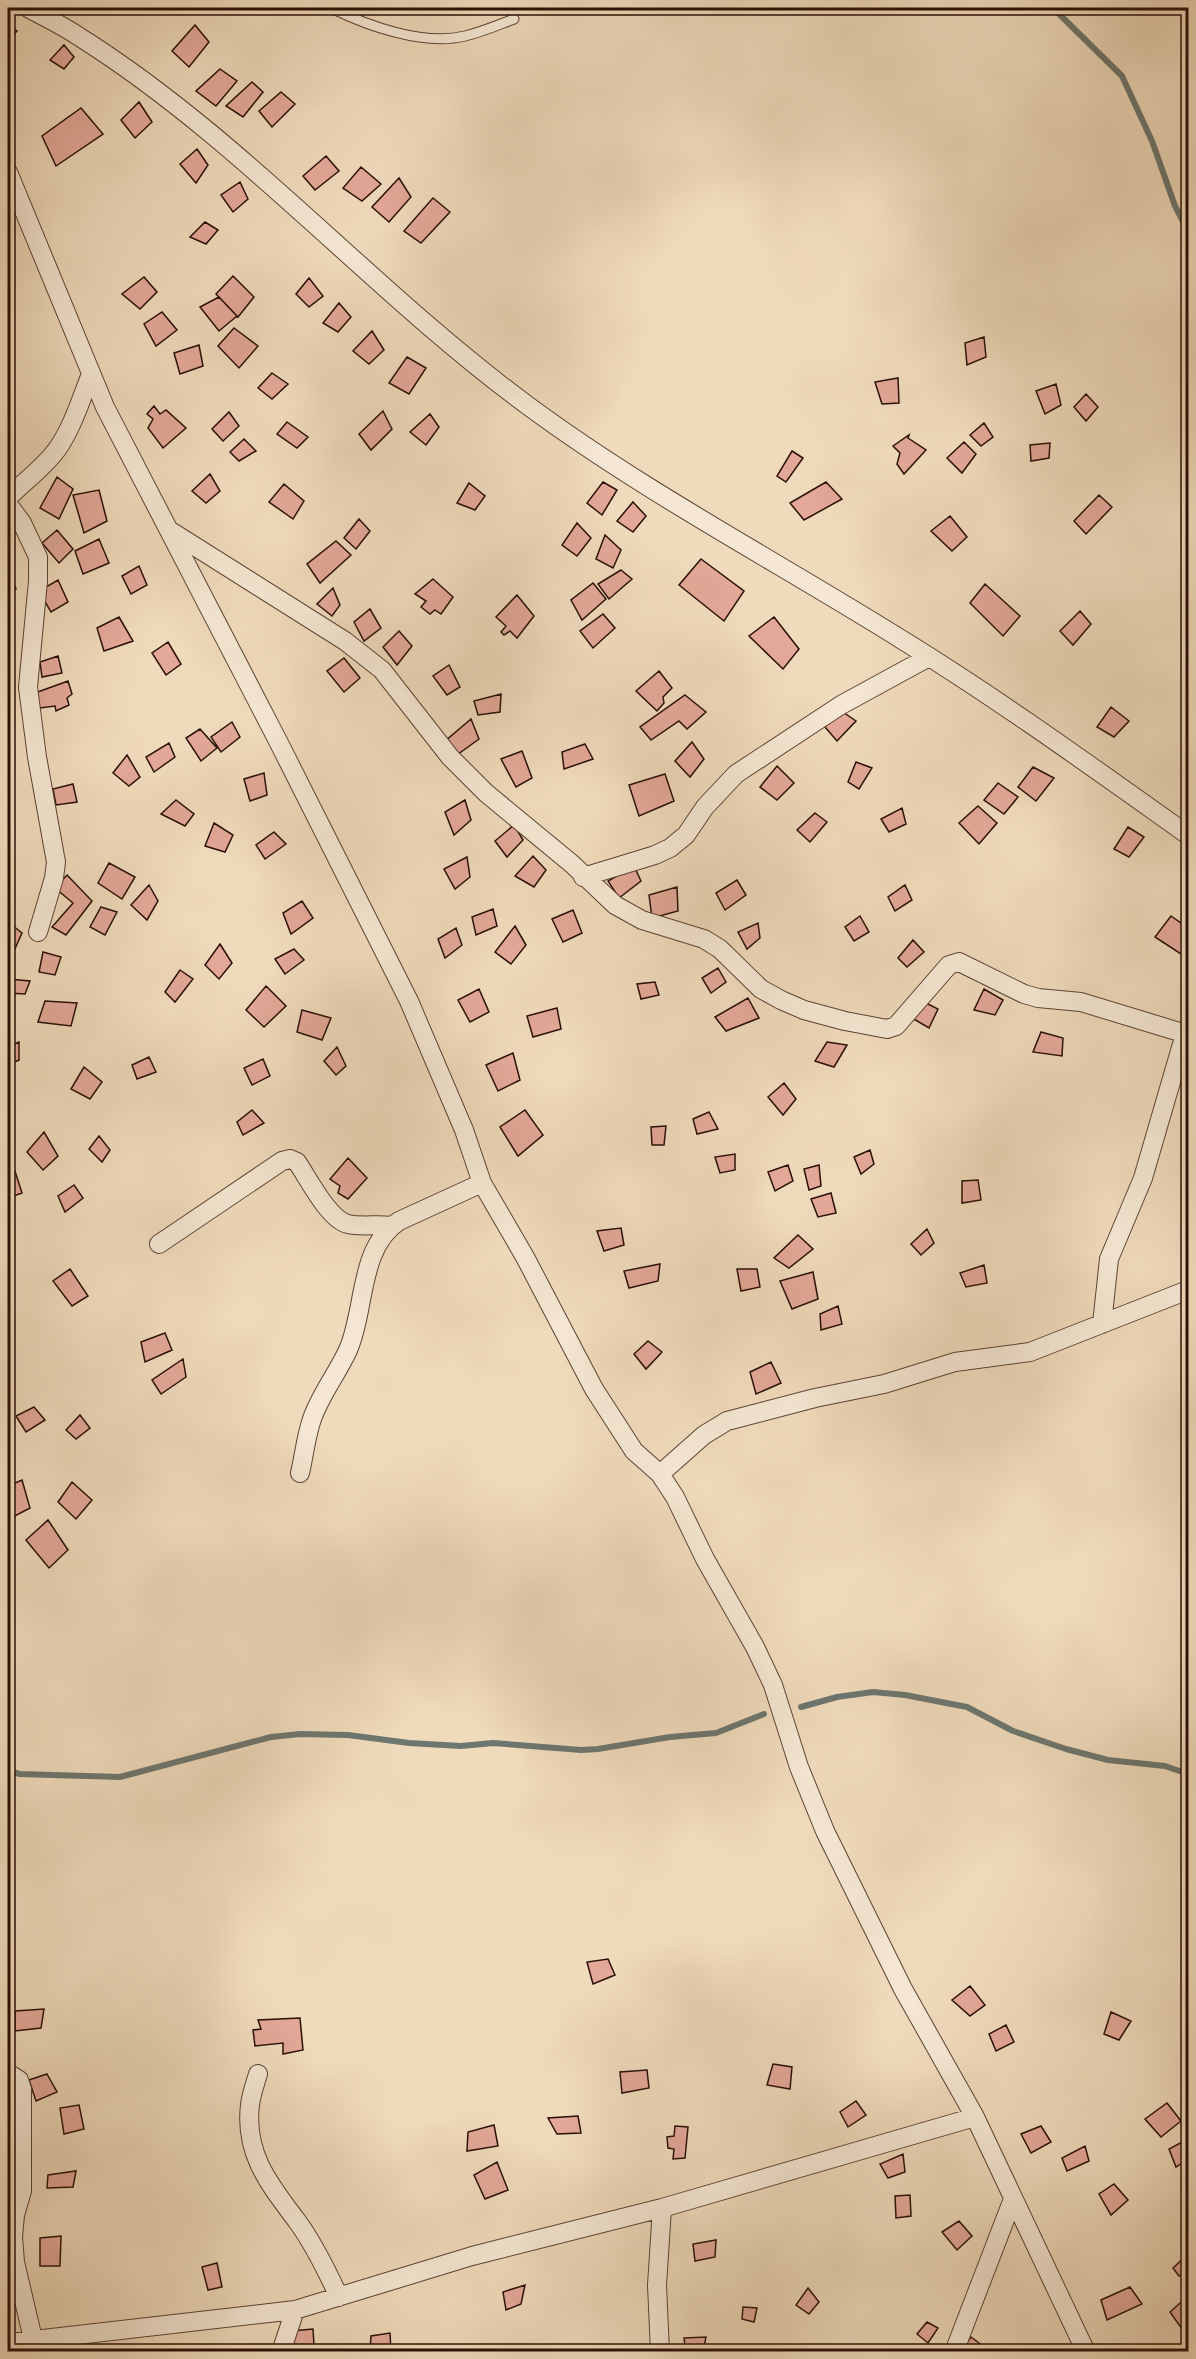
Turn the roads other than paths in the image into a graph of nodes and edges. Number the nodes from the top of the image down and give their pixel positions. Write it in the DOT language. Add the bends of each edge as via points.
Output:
graph roads {
  1 [pos="27,8"];
  2 [pos="331,8"];
  3 [pos="514,19"];
  4 [pos="8,172"];
  5 [pos="91,374"];
  6 [pos="8,498"];
  7 [pos="8,504"];
  8 [pos="168,530"];
  9 [pos="929,657"];
  10 [pos="1188,835"];
  11 [pos="584,877"];
  12 [pos="38,932"];
  13 [pos="1187,1032"];
  14 [pos="482,1183"];
  15 [pos="391,1226"];
  16 [pos="159,1244"];
  17 [pos="1188,1290"];
  18 [pos="1102,1324"];
  19 [pos="300,1473"];
  20 [pos="660,1474"];
  21 [pos="8,2073"];
  22 [pos="258,2074"];
  23 [pos="975,2117"];
  24 [pos="1013,2199"];
  25 [pos="662,2208"];
  26 [pos="339,2297"];
  27 [pos="295,2310"];
  28 [pos="33,2339"];
  29 [pos="8,2343"];
  30 [pos="281,2352"];
  31 [pos="660,2352"];
  32 [pos="954,2352"];
  33 [pos="1086,2352"];
  1 -- 9 [label="street" via="86,41 202,127 469,360 528,406 618,466"];
  2 -- 3 [label="lane" via="357,21 425,39 464,36"];
  4 -- 5 [label="street"];
  5 -- 6 [label="street" via="58,448"];
  5 -- 8 [label="street"];
  7 -- 12 [label="street" via="38,557 28,687 56,862"];
  8 -- 11 [label="street" via="345,641 382,670 450,757"];
  8 -- 14 [label="street" via="409,1001 464,1130"];
  9 -- 10 [label="street"];
  9 -- 11 [label="street" via="841,705 736,774 720,788 686,835 670,848"];
  11 -- 13 [label="street" via="615,905 642,920 704,939 720,949 761,989 804,1010 845,1021 887,1029 896,1026 950,965 959,962 1024,994 1081,1002"];
  13 -- 18 [label="street" via="1146,1170 1109,1259"];
  14 -- 15 [label="street"];
  14 -- 20 [label="street" via="594,1389 634,1450"];
  15 -- 16 [label="street" via="338,1220 297,1162 290,1159"];
  15 -- 19 [label="street" via="379,1241 370,1264 356,1329 347,1351 312,1419"];
  17 -- 18 [label="street"];
  18 -- 20 [label="street" via="1030,1352 956,1362 884,1384 727,1421 704,1435"];
  20 -- 23 [label="street" via="773,1685 825,1832 903,1989"];
  21 -- 28 [label="street" via="19,2080 22,2089 22,2191 13,2236"];
  22 -- 26 [label="street" via="250,2105 250,2135 261,2171 298,2222"];
  23 -- 24 [label="street"];
  23 -- 25 [label="street"];
  24 -- 32 [label="street"];
  24 -- 33 [label="street"];
  25 -- 26 [label="street" via="472,2256"];
  25 -- 31 [label="street" via="657,2285"];
  26 -- 27 [label="street"];
  27 -- 28 [label="street"];
  27 -- 30 [label="street"];
  28 -- 29 [label="street"];
}
